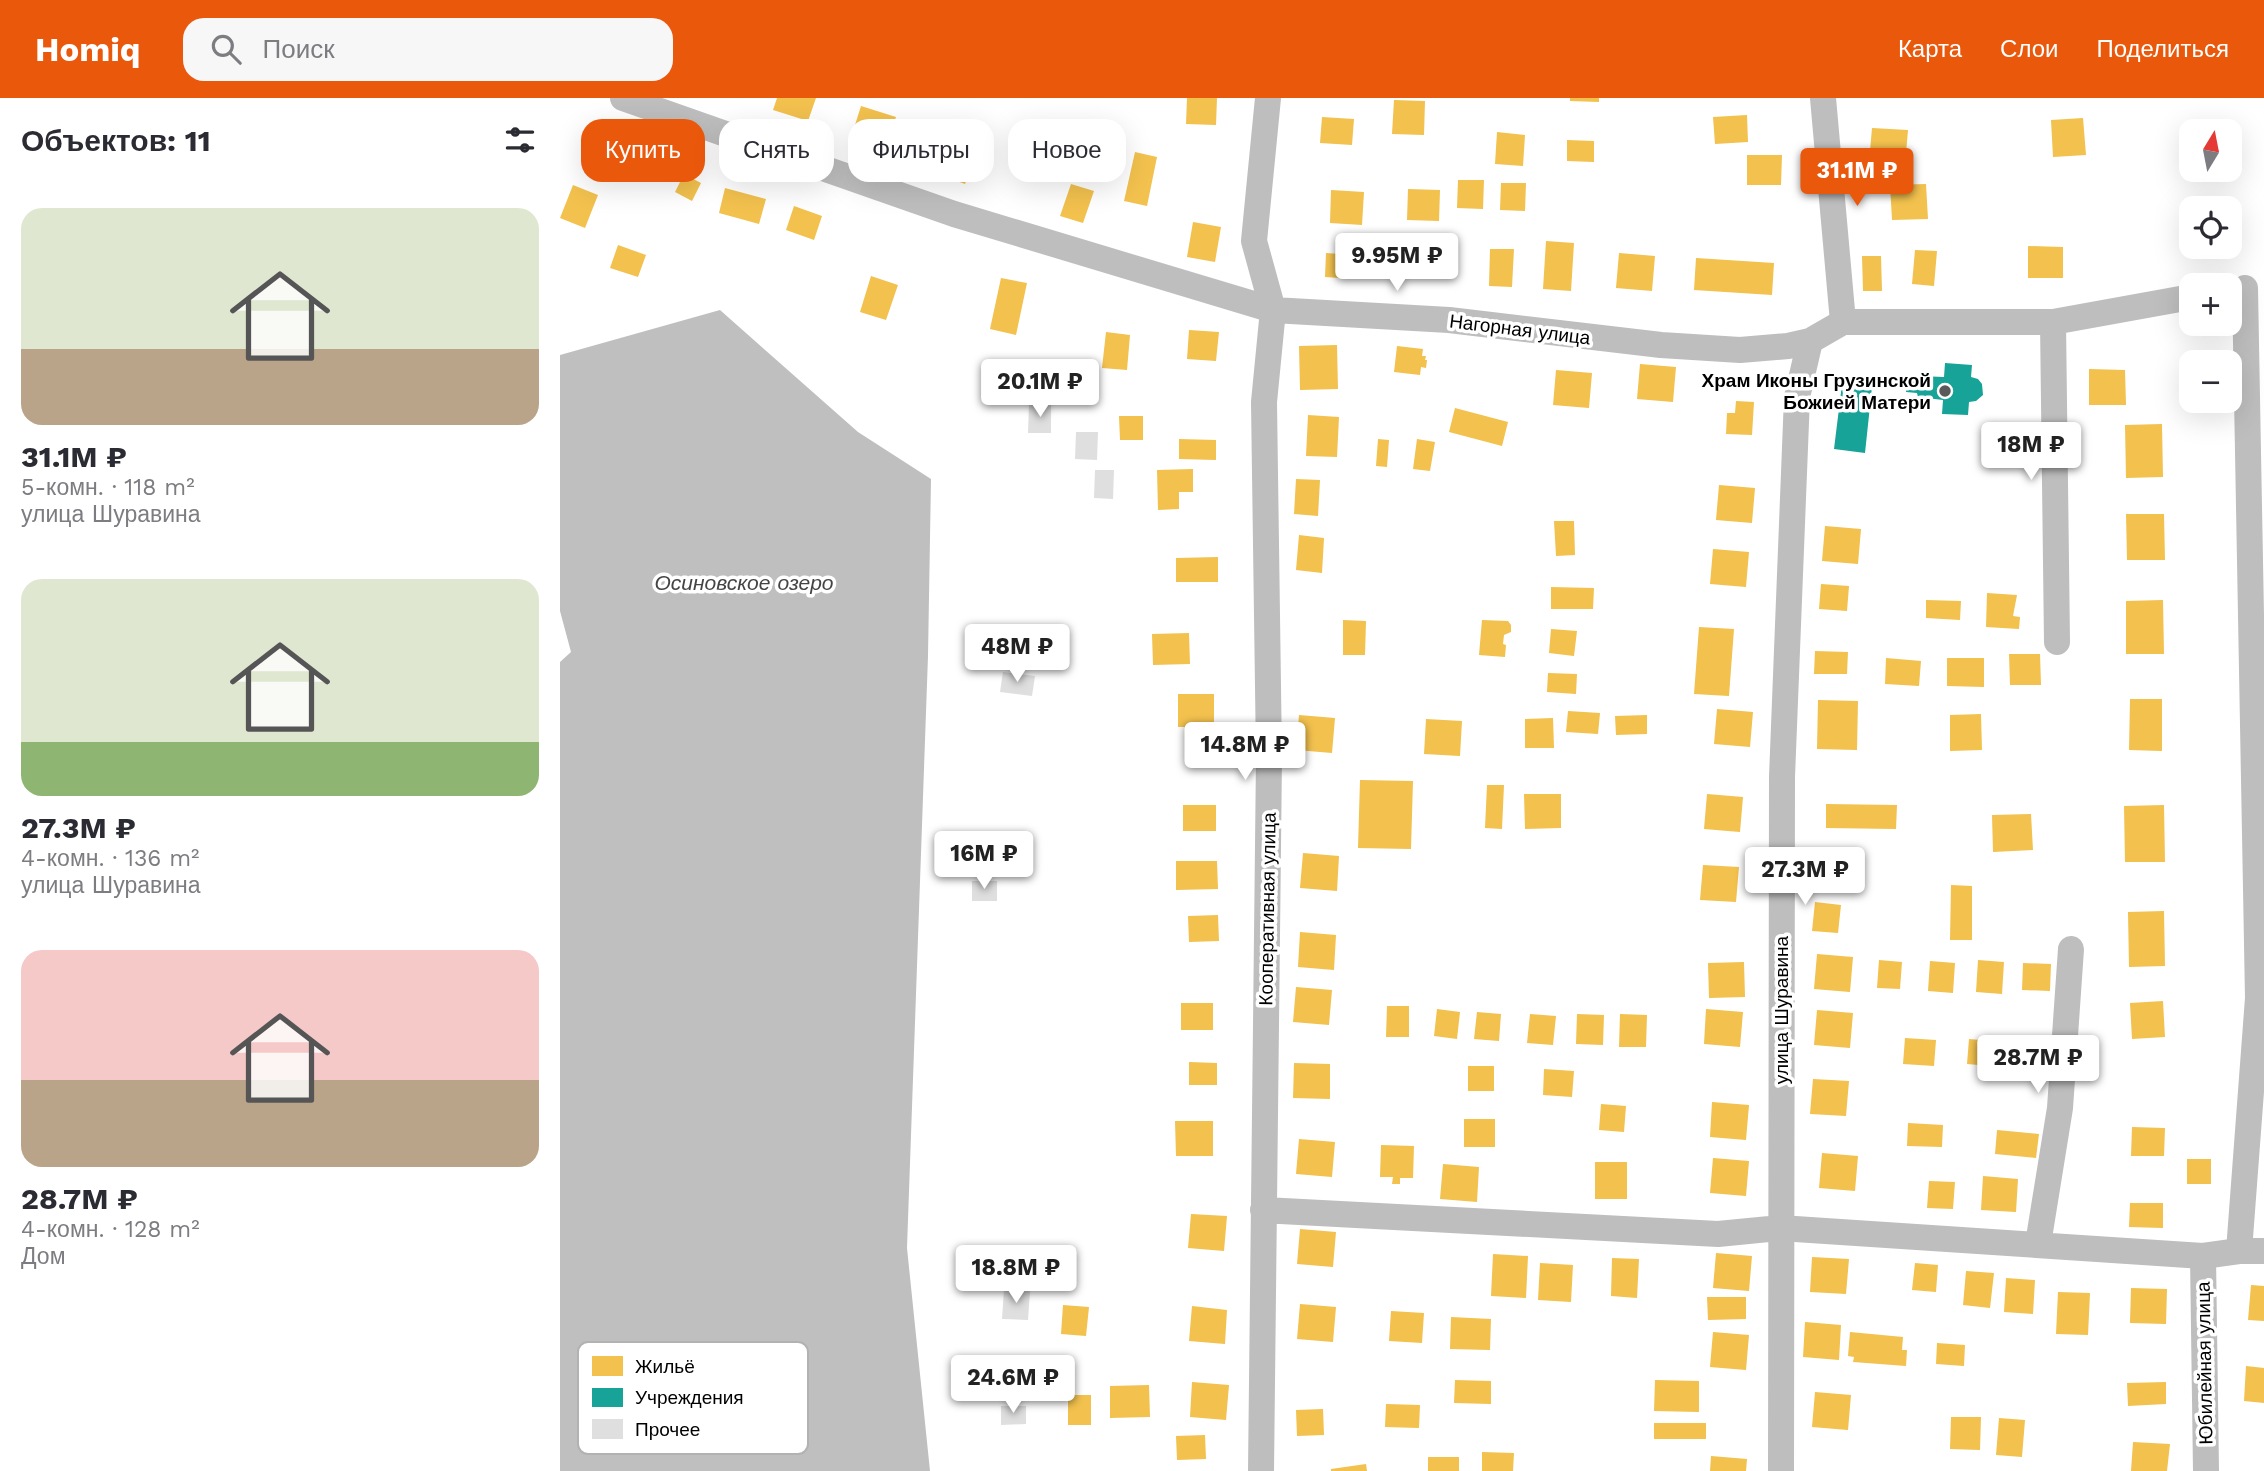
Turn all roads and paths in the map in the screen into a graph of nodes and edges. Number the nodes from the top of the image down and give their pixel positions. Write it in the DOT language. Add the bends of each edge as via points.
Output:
graph roads {
  1 [pos="623,98"];
  2 [pos="1268,98"];
  3 [pos="1823,98"];
  4 [pos="2246,287"];
  5 [pos="2179,300"];
  6 [pos="1273,310"];
  7 [pos="1843,322"];
  8 [pos="2053,322"];
  9 [pos="1810,341"];
  10 [pos="2057,642"];
  11 [pos="2071,949"];
  12 [pos="1264,1210"];
  13 [pos="1780,1228"];
  14 [pos="2038,1244"];
  15 [pos="2252,1251"];
  16 [pos="2203,1255"];
  17 [pos="1261,1471"];
  18 [pos="1781,1471"];
  19 [pos="2206,1471"];
  1 -- 6 [label="street, Нагорная улица" via="954,214"];
  2 -- 6 [label="street, Кооперативная улица" via="1254,241"];
  3 -- 7 [label="street"];
  4 -- 15 [label="street" via="2259,998"];
  5 -- 8 [label="street, Нагорная улица"];
  6 -- 9 [label="street, Нагорная улица" via="1449,320 1741,350"];
  6 -- 12 [label="street, Кооперативная улица" via="1264,402 1269,757"];
  7 -- 8 [label="street, Нагорная улица"];
  7 -- 9 [label="street, Нагорная улица"];
  8 -- 10 [label="street"];
  9 -- 13 [label="street, улица Шуравина" via="1797,397 1782,764"];
  11 -- 14 [label="street" via="2060,1108"];
  12 -- 13 [label="street" via="1718,1234"];
  12 -- 17 [label="street, Кооперативная улица"];
  13 -- 14 [label="street"];
  13 -- 18 [label="street, улица Шуравина"];
  14 -- 16 [label="street"];
  15 -- 16 [label="street"];
  16 -- 19 [label="street, Юбилейная улица"];
}
